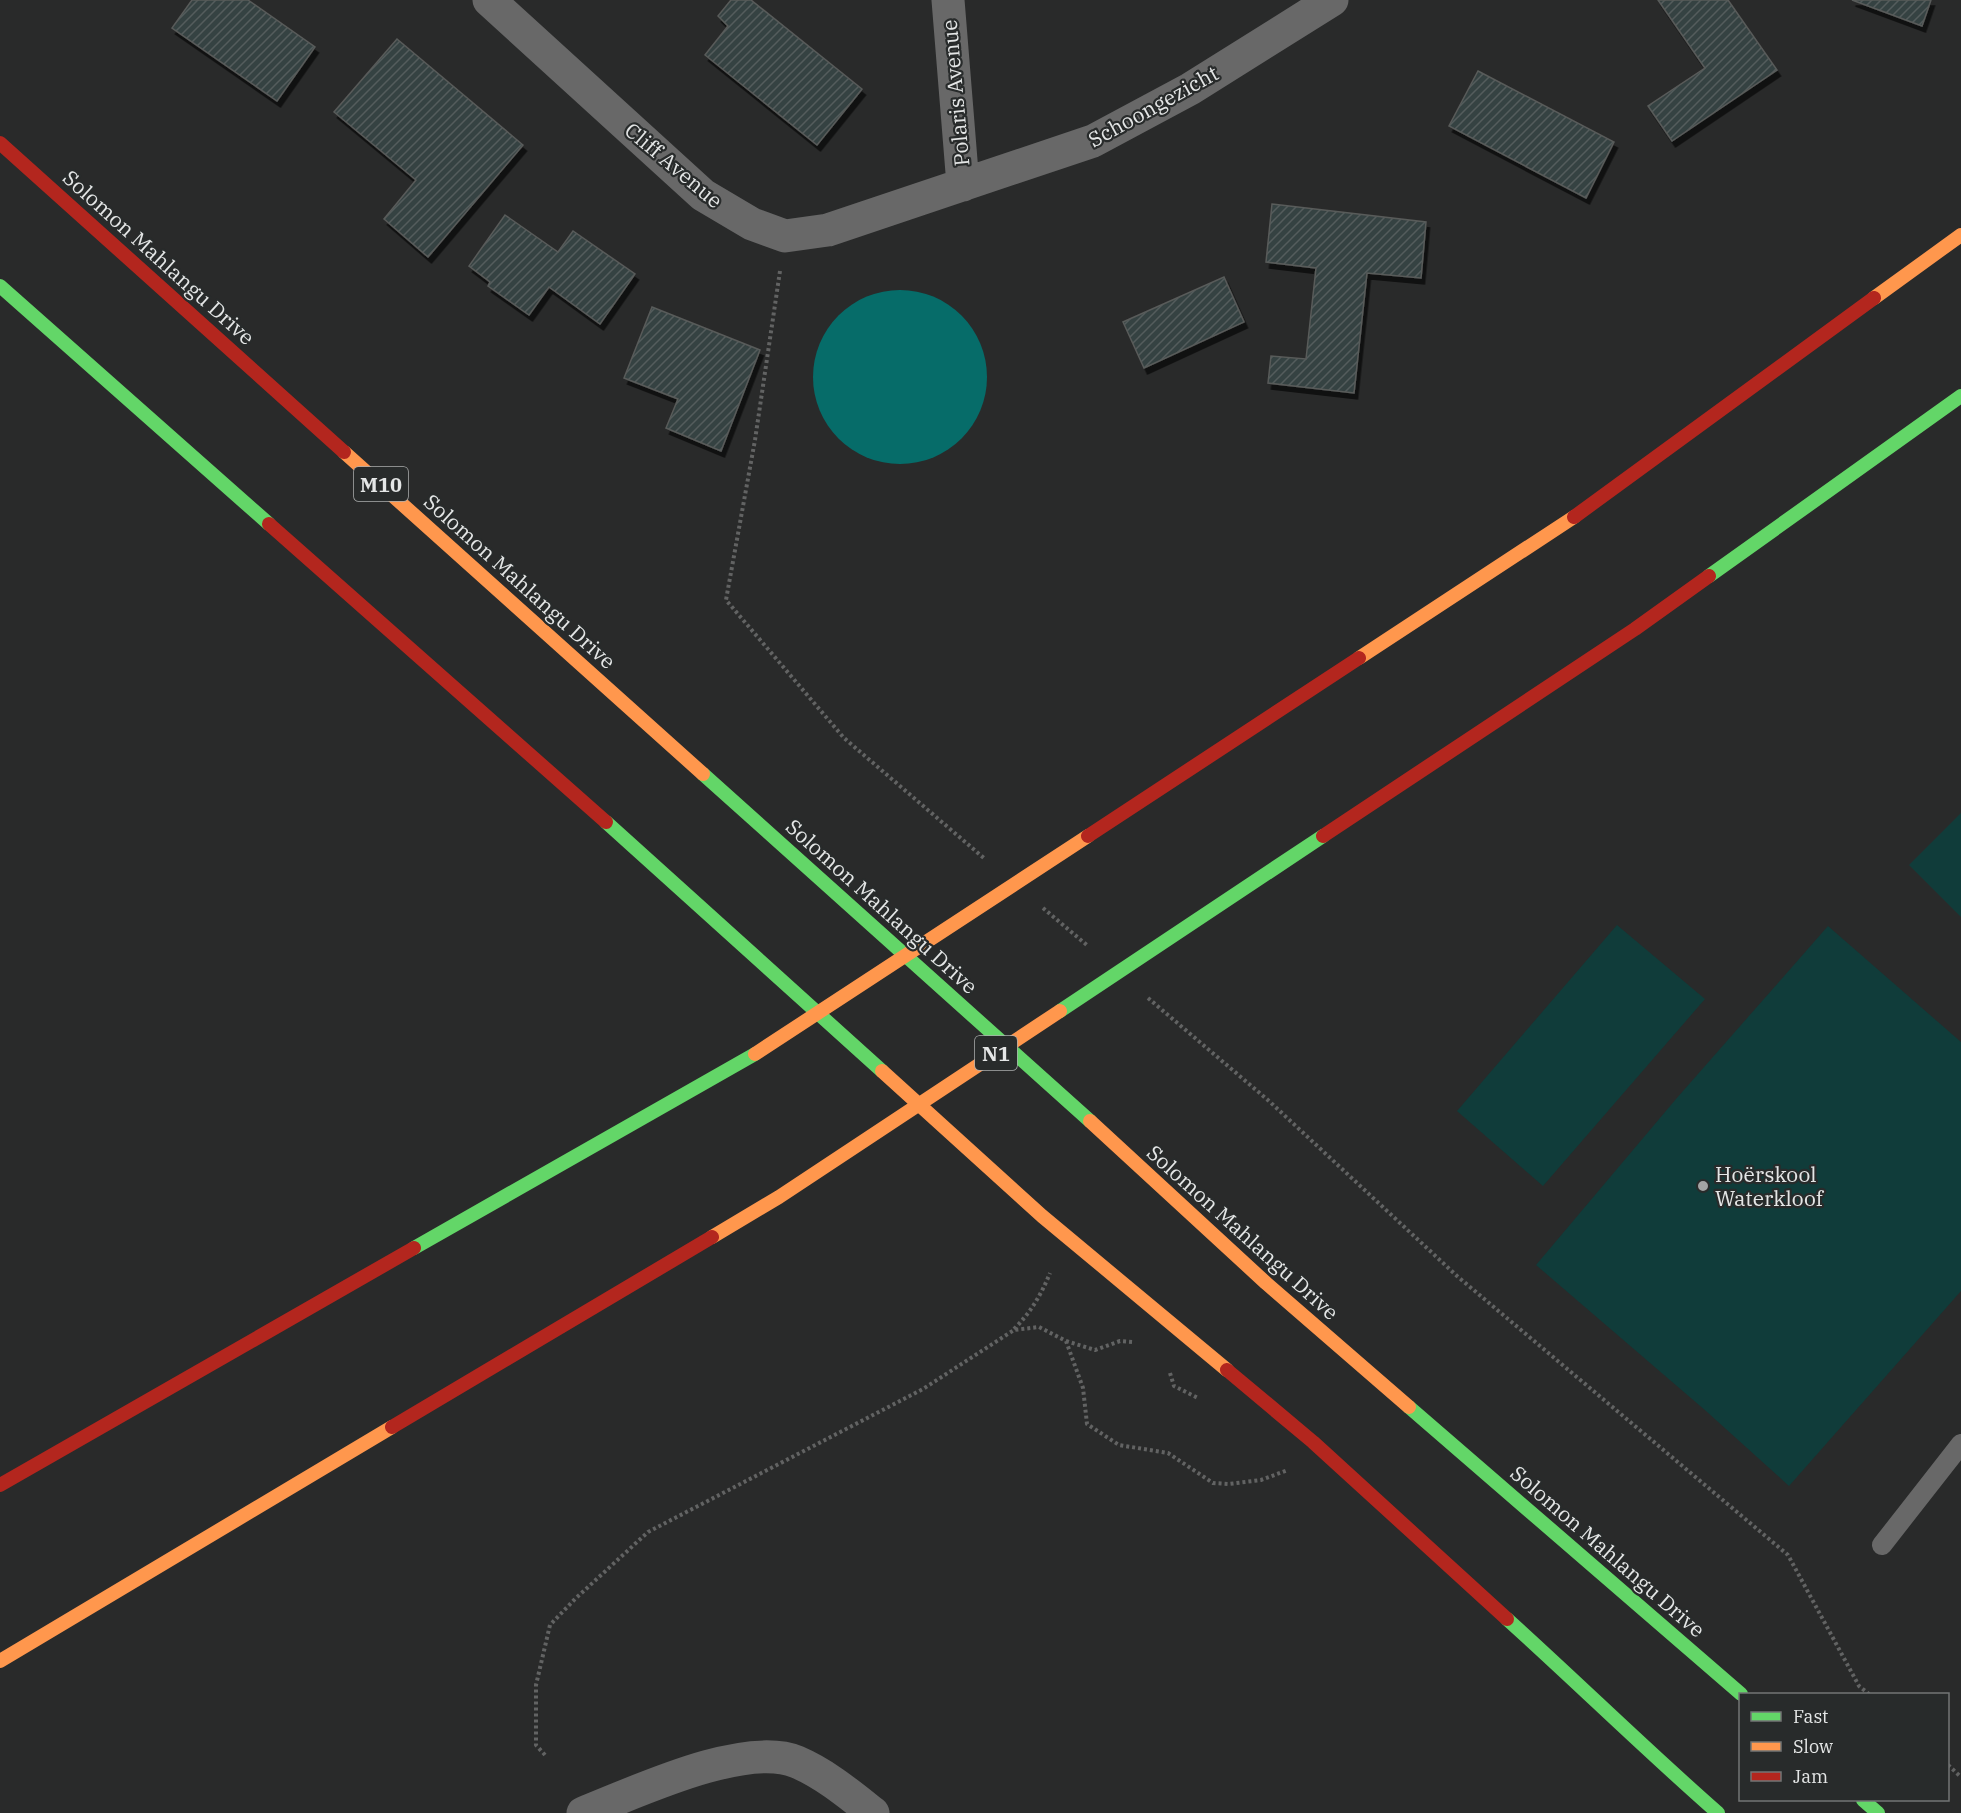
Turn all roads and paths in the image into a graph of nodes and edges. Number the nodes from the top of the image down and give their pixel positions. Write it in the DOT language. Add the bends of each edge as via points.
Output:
graph roads {
  1 [pos="489,0"];
  2 [pos="948,0"];
  3 [pos="1332,0"];
  4 [pos="0,142"];
  5 [pos="963,185"];
  6 [pos="1961,235"];
  7 [pos="785,237"];
  8 [pos="0,286"];
  9 [pos="1961,396"];
  10 [pos="988,861"];
  11 [pos="1043,908"];
  12 [pos="1088,946"];
  13 [pos="1142,993"];
  14 [pos="1070,1240"];
  15 [pos="1014,1330"];
  16 [pos="1961,1444"];
  17 [pos="1294,1467"];
  18 [pos="0,1485"];
  19 [pos="1882,1545"];
  20 [pos="0,1662"];
  21 [pos="1740,1693"];
  22 [pos="1867,1693"];
  23 [pos="545,1755"];
  24 [pos="1949,1767"];
  25 [pos="1961,1778"];
  26 [pos="1864,1801"];
  27 [pos="870,1812"];
  28 [pos="583,1813"];
  29 [pos="1718,1813"];
  30 [pos="1878,1813"];
  1 -- 7 [label="street, Cliff Avenue" via="703,195 752,224"];
  2 -- 5 [label="street, Polaris Avenue"];
  3 -- 5 [label="street, Schoongezicht" via="1190,88 1093,141"];
  4 -- 21 [label="main road, Solomon Mahlangu Drive / M10" via="1275,1291"];
  5 -- 7 [label="street" via="828,230"];
  6 -- 18 [label="main road" via="1554,531 759,1052"];
  7 -- 10 [label="path" via="726,600 843,738"];
  8 -- 14 [label="main road" via="690,895"];
  9 -- 20 [label="main road, N1" via="1635,629 779,1197"];
  11 -- 12 [label="path"];
  13 -- 22 [label="path" via="1269,1101 1457,1276 1788,1555 1859,1686"];
  14 -- 15 [label="path" via="1062,1245 1030,1313"];
  14 -- 29 [label="main road" via="1313,1442"];
  15 -- 17 [label="path" via="1039,1327 1066,1341 1083,1388 1088,1424 1119,1445 1168,1453 1213,1484 1261,1480"];
  15 -- 23 [label="path" via="923,1389 648,1532 550,1625 536,1685 536,1745"];
  16 -- 19 [label="lane"];
  24 -- 25 [label="path"];
  26 -- 30 [label="main road"];
  27 -- 28 [label="street" via="832,1781 796,1762 766,1756 728,1761"];
}
